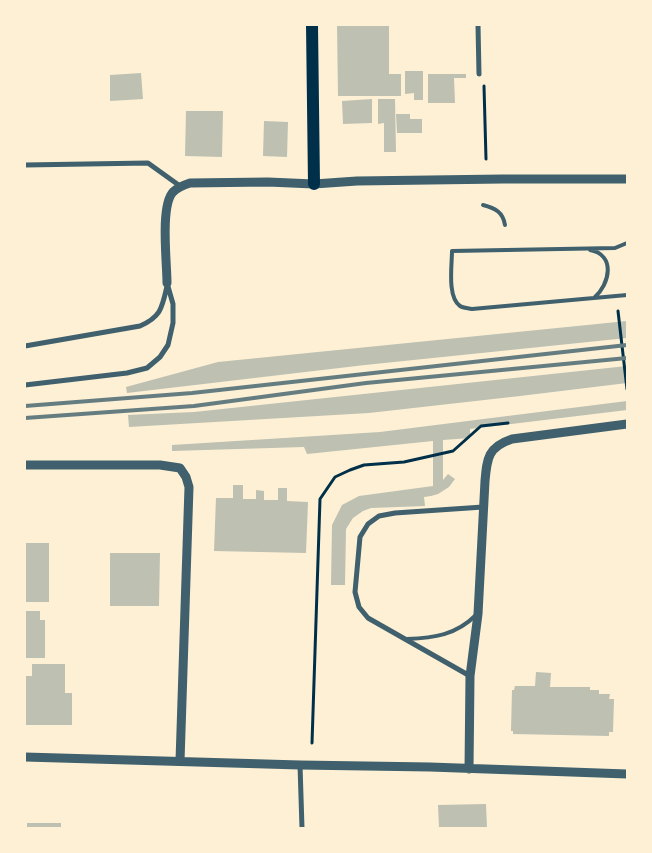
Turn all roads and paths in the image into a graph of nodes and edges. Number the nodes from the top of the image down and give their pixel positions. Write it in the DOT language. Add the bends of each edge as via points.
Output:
graph roads {
  1 [pos="312,25"];
  2 [pos="478,25"];
  3 [pos="479,74"];
  4 [pos="486,159"];
  5 [pos="25,165"];
  6 [pos="627,179"];
  7 [pos="314,184"];
  8 [pos="180,186"];
  9 [pos="483,205"];
  10 [pos="505,225"];
  11 [pos="627,243"];
  12 [pos="583,248"];
  13 [pos="167,283"];
  14 [pos="627,295"];
  15 [pos="593,298"];
  16 [pos="618,311"];
  17 [pos="25,346"];
  18 [pos="25,385"];
  19 [pos="627,389"];
  20 [pos="627,424"];
  21 [pos="25,466"];
  22 [pos="483,507"];
  23 [pos="478,614"];
  24 [pos="406,640"];
  25 [pos="470,676"];
  26 [pos="25,757"];
  27 [pos="180,761"];
  28 [pos="300,765"];
  29 [pos="469,769"];
  30 [pos="627,774"];
  31 [pos="302,828"];
  1 -- 7 [label="main road"];
  2 -- 3 [label="street"];
  3 -- 4 [label="path" via="484,77"];
  5 -- 8 [label="street" via="148,163"];
  6 -- 7 [label="street"];
  7 -- 8 [label="street" via="206,182"];
  8 -- 13 [label="street" via="172,192 166,204"];
  9 -- 10 [label="lane" via="501,214"];
  11 -- 12 [label="lane" via="615,248"];
  12 -- 15 [label="lane" via="598,252 606,262 606,283"];
  12 -- 15 [label="lane" via="452,251 452,294 461,307 472,309"];
  13 -- 17 [label="street" via="158,315 140,326"];
  13 -- 18 [label="street" via="173,304 168,346 147,368"];
  14 -- 15 [label="lane"];
  16 -- 19 [label="path"];
  20 -- 22 [label="street" via="500,443 487,460"];
  21 -- 27 [label="street" via="160,465 180,468 186,477 189,487"];
  22 -- 23 [label="street"];
  22 -- 24 [label="street" via="379,516 368,524 360,537 355,592 359,607 368,618"];
  23 -- 24 [label="lane" via="449,634"];
  23 -- 25 [label="street"];
  24 -- 25 [label="street"];
  25 -- 29 [label="street"];
  26 -- 27 [label="street"];
  27 -- 28 [label="street"];
  28 -- 29 [label="street"];
  28 -- 31 [label="street"];
  29 -- 30 [label="street"];
}
